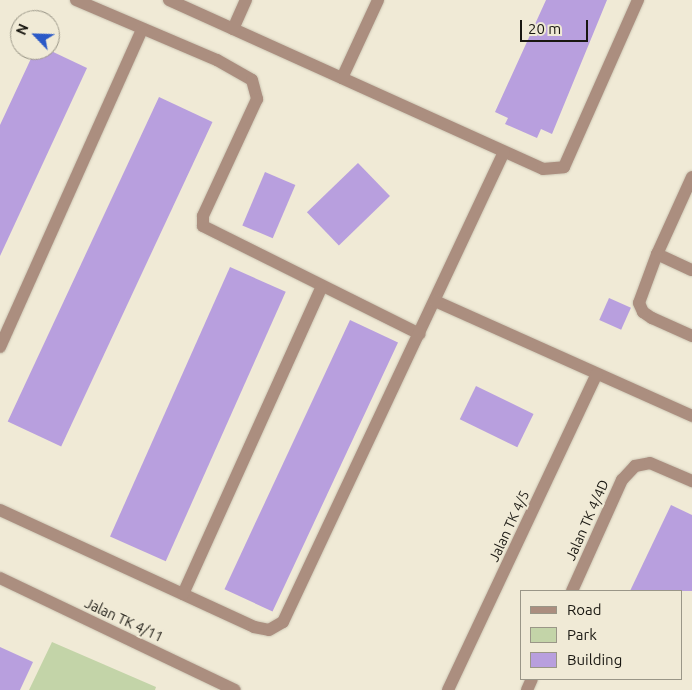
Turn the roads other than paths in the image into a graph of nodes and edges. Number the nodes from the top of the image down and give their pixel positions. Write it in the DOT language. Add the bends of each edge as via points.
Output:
graph roads {
  1 [pos="76,0"];
  2 [pos="169,0"];
  3 [pos="246,0"];
  4 [pos="378,0"];
  5 [pos="638,0"];
  6 [pos="142,29"];
  7 [pos="233,29"];
  8 [pos="342,78"];
  9 [pos="504,152"];
  10 [pos="692,177"];
  11 [pos="657,254"];
  12 [pos="692,270"];
  13 [pos="321,288"];
  14 [pos="435,301"];
  15 [pos="420,334"];
  16 [pos="692,336"];
  17 [pos="0,348"];
  18 [pos="597,374"];
  19 [pos="692,416"];
  20 [pos="692,482"];
  21 [pos="0,510"];
  22 [pos="0,578"];
  23 [pos="572,590"];
  24 [pos="183,594"];
  25 [pos="236,690"];
  26 [pos="448,690"];
  1 -- 6 [label="street"];
  2 -- 7 [label="street"];
  3 -- 7 [label="street"];
  4 -- 8 [label="street"];
  5 -- 9 [label="street" via="564,167 543,170"];
  6 -- 13 [label="street" via="217,60 252,80 257,99 203,216 203,226"];
  6 -- 17 [label="street"];
  7 -- 8 [label="street"];
  8 -- 9 [label="street"];
  9 -- 14 [label="street"];
  10 -- 11 [label="street"];
  11 -- 12 [label="street"];
  11 -- 16 [label="street" via="639,303 652,318"];
  13 -- 15 [label="street"];
  13 -- 24 [label="street"];
  14 -- 15 [label="street"];
  14 -- 18 [label="street"];
  15 -- 24 [label="street" via="283,622 269,630 254,627"];
  18 -- 19 [label="street"];
  18 -- 26 [label="street, Jalan TK 4/5"];
  20 -- 23 [label="street, Jalan TK 4/4D" via="650,463 635,466 622,480"];
  21 -- 24 [label="street"];
  22 -- 25 [label="street, Jalan TK 4/11"];
}
